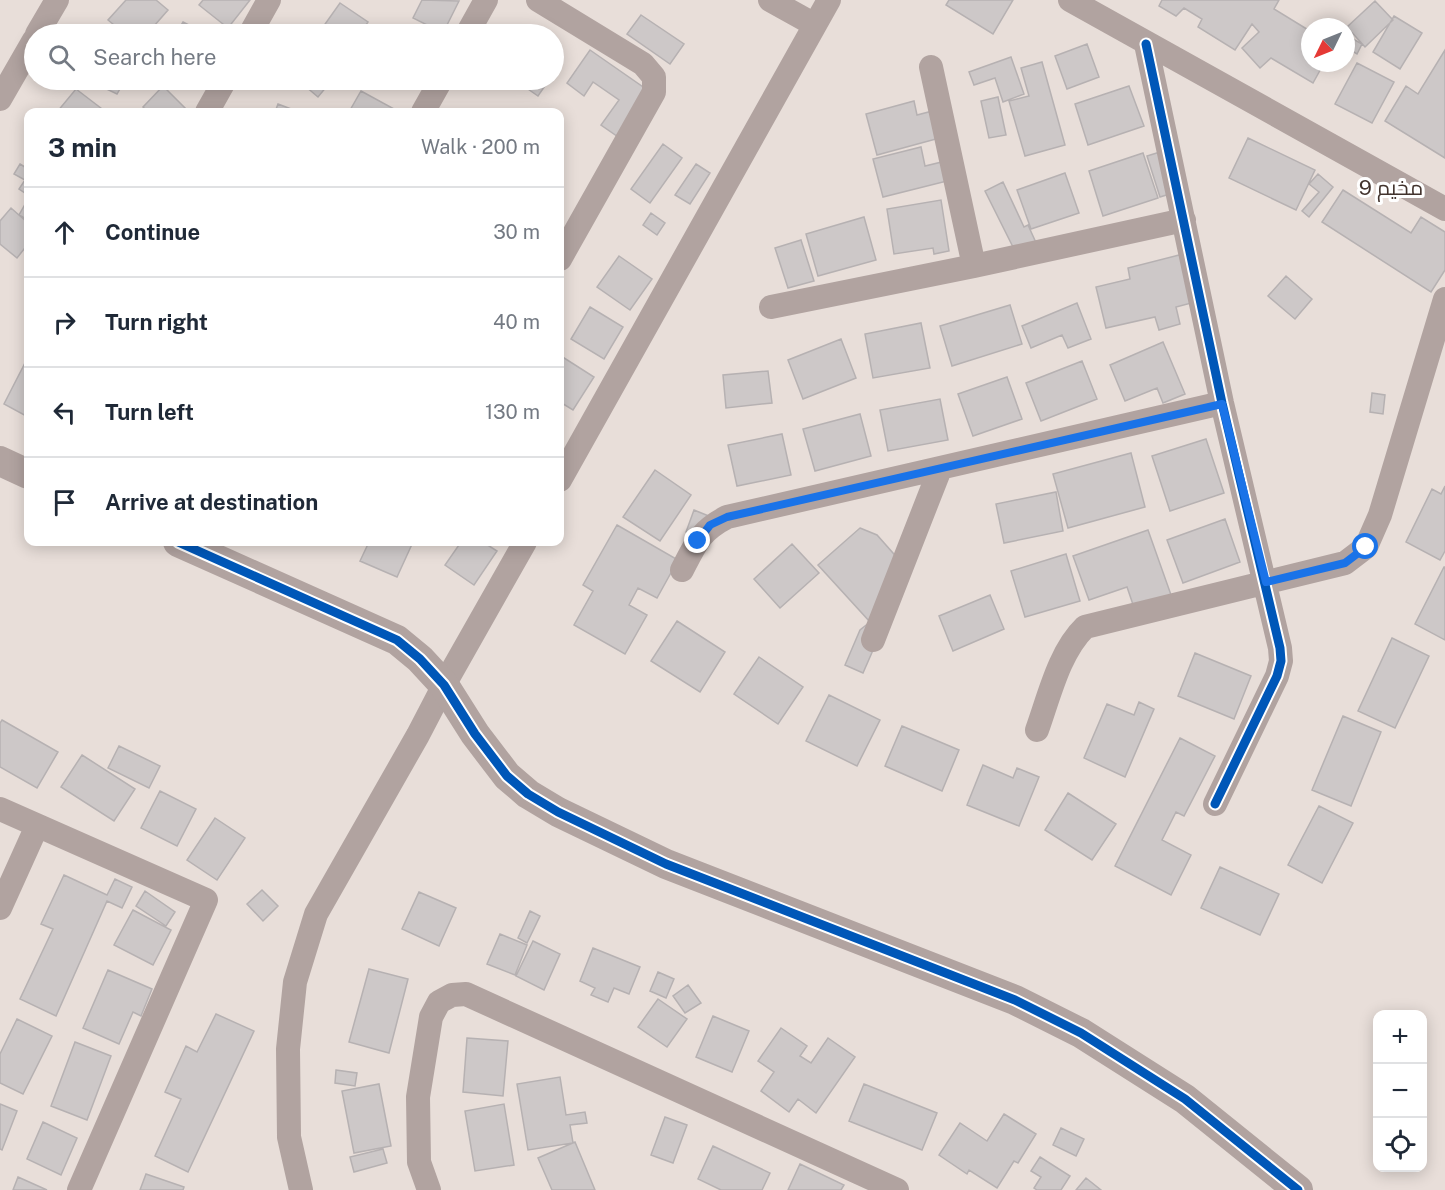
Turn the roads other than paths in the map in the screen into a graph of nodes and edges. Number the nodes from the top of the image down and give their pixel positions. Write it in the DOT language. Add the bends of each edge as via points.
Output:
graph roads {
  1 [pos="57,0"];
  2 [pos="269,0"];
  3 [pos="486,0"];
  4 [pos="538,0"];
  5 [pos="770,0"];
  6 [pos="829,0"];
  7 [pos="1070,0"];
  8 [pos="44,24"];
  9 [pos="256,24"];
  10 [pos="473,24"];
  11 [pos="815,25"];
  12 [pos="1146,44"];
  13 [pos="24,57"];
  14 [pos="931,67"];
  15 [pos="219,90"];
  16 [pos="435,90"];
  17 [pos="0,98"];
  18 [pos="209,108"];
  19 [pos="425,108"];
  20 [pos="1445,209"];
  21 [pos="1184,220"];
  22 [pos="564,252"];
  23 [pos="974,266"];
  24 [pos="1445,299"];
  25 [pos="771,307"];
  26 [pos="1222,404"];
  27 [pos="0,461"];
  28 [pos="940,468"];
  29 [pos="24,472"];
  30 [pos="564,473"];
  31 [pos="187,546"];
  32 [pos="523,546"];
  33 [pos="682,570"];
  34 [pos="1266,582"];
  35 [pos="873,640"];
  36 [pos="444,685"];
  37 [pos="1037,730"];
  38 [pos="1215,804"];
  39 [pos="0,809"];
  40 [pos="37,826"];
  41 [pos="0,908"];
  42 [pos="79,1190"];
  43 [pos="301,1190"];
  44 [pos="429,1190"];
  45 [pos="897,1190"];
  46 [pos="1298,1190"];
  1 -- 8 [label="street"];
  2 -- 9 [label="street"];
  3 -- 10 [label="street"];
  4 -- 22 [label="street" via="643,64 654,77 654,92"];
  5 -- 11 [label="street"];
  6 -- 11 [label="street"];
  7 -- 12 [label="street"];
  11 -- 30 [label="street"];
  12 -- 20 [label="street"];
  12 -- 21 [label="street"];
  13 -- 17 [label="street"];
  14 -- 23 [label="street"];
  15 -- 18 [label="street"];
  16 -- 19 [label="street"];
  21 -- 23 [label="street"];
  21 -- 26 [label="street"];
  23 -- 25 [label="street"];
  24 -- 34 [label="street" via="1380,515 1366,547 1345,563"];
  26 -- 28 [label="street"];
  26 -- 34 [label="street"];
  27 -- 29 [label="street"];
  28 -- 33 [label="street" via="727,517 710,525"];
  28 -- 35 [label="street"];
  31 -- 36 [label="street" via="397,640"];
  32 -- 36 [label="street"];
  34 -- 37 [label="street" via="1085,627 1067,650"];
  34 -- 38 [label="street" via="1281,661"];
  36 -- 43 [label="street" via="316,914 295,982 288,1049 289,1137"];
  36 -- 46 [label="street" via="507,776 558,812 666,864 1015,1000 1081,1033 1185,1099"];
  39 -- 40 [label="street"];
  40 -- 41 [label="street"];
  40 -- 42 [label="street" via="206,900"];
  44 -- 45 [label="street" via="419,1162 418,1097 431,1017 439,1002 452,995 466,994"];
}
